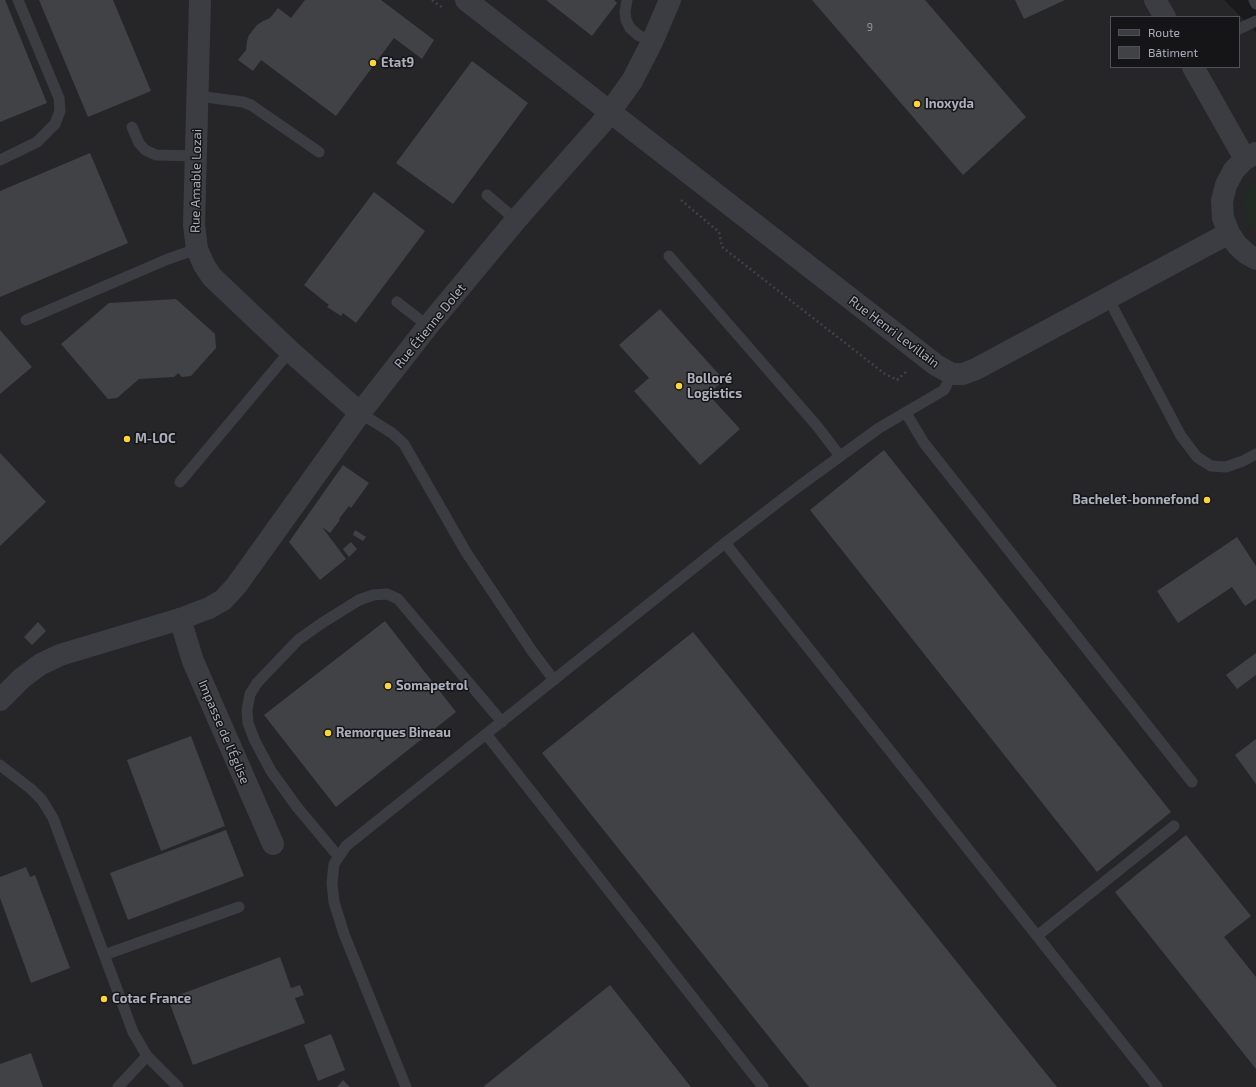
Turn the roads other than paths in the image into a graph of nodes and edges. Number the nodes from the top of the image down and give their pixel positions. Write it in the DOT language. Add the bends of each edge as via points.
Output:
graph roads {
  1 [pos="18,0"];
  2 [pos="200,0"];
  3 [pos="466,0"];
  4 [pos="627,0"];
  5 [pos="670,0"];
  6 [pos="1155,0"];
  7 [pos="1254,0"];
  8 [pos="1256,4"];
  9 [pos="1164,16"];
  10 [pos="1256,21"];
  11 [pos="1240,29"];
  12 [pos="652,42"];
  13 [pos="1195,68"];
  14 [pos="198,96"];
  15 [pos="610,112"];
  16 [pos="132,127"];
  17 [pos="319,152"];
  18 [pos="196,156"];
  19 [pos="1251,156"];
  20 [pos="0,160"];
  21 [pos="487,195"];
  22 [pos="516,220"];
  23 [pos="1229,234"];
  24 [pos="197,249"];
  25 [pos="669,256"];
  26 [pos="1256,259"];
  27 [pos="1108,298"];
  28 [pos="397,302"];
  29 [pos="26,320"];
  30 [pos="428,326"];
  31 [pos="290,351"];
  32 [pos="952,374"];
  33 [pos="360,413"];
  34 [pos="906,413"];
  35 [pos="1256,454"];
  36 [pos="840,456"];
  37 [pos="180,482"];
  38 [pos="725,543"];
  39 [pos="172,621"];
  40 [pos="554,680"];
  41 [pos="0,700"];
  42 [pos="502,722"];
  43 [pos="486,734"];
  44 [pos="0,765"];
  45 [pos="1192,782"];
  46 [pos="1174,826"];
  47 [pos="273,844"];
  48 [pos="338,856"];
  49 [pos="239,907"];
  50 [pos="1037,936"];
  51 [pos="104,955"];
  52 [pos="147,1056"];
  53 [pos="118,1087"];
  54 [pos="178,1087"];
  55 [pos="406,1087"];
  56 [pos="763,1087"];
  57 [pos="1157,1087"];
  1 -- 20 [label="lane" via="59,98 60,111 55,124 37,142"];
  2 -- 14 [label="street, Rue Amable Lozai"];
  3 -- 15 [label="street, Rue Henri Levillain"];
  4 -- 12 [label="lane" via="625,12 630,28"];
  5 -- 12 [label="street, Rue Étienne Dolet"];
  6 -- 9 [label="street"];
  7 -- 8 [label="lane"];
  10 -- 11 [label="lane"];
  12 -- 15 [label="street, Rue Étienne Dolet" via="632,81"];
  13 -- 19 [label="street"];
  14 -- 17 [label="lane" via="250,105"];
  14 -- 18 [label="street, Rue Amable Lozai"];
  15 -- 22 [label="street, Rue Étienne Dolet"];
  15 -- 32 [label="street, Rue Henri Levillain" via="924,356"];
  16 -- 18 [label="lane" via="145,150 156,155"];
  18 -- 24 [label="street, Rue Amable Lozai" via="194,225"];
  19 -- 23 [label="street" via="1234,170 1226,185 1222,201 1223,218"];
  21 -- 22 [label="lane"];
  22 -- 30 [label="street, Rue Étienne Dolet"];
  23 -- 26 [label="street" via="1237,245"];
  23 -- 27 [label="street, Rue Henri Levillain"];
  24 -- 29 [label="lane"];
  24 -- 31 [label="street, Rue Amable Lozai" via="212,277"];
  25 -- 36 [label="lane" via="817,426"];
  27 -- 32 [label="street, Rue Henri Levillain" via="976,369 963,374"];
  27 -- 35 [label="lane" via="1181,436 1197,457 1211,466 1226,467"];
  28 -- 30 [label="lane"];
  30 -- 33 [label="street, Rue Étienne Dolet"];
  31 -- 33 [label="street, Rue Amable Lozai"];
  31 -- 37 [label="lane"];
  32 -- 34 [label="lane" via="944,390"];
  33 -- 39 [label="street, Rue Étienne Dolet" via="236,586 223,600 209,608"];
  33 -- 40 [label="lane" via="392,433 404,444 466,552"];
  34 -- 36 [label="lane" via="879,428"];
  34 -- 45 [label="lane" via="924,442"];
  36 -- 38 [label="lane"];
  38 -- 40 [label="lane"];
  38 -- 50 [label="lane"];
  39 -- 41 [label="street, Rue Étienne Dolet" via="60,655 41,664 22,678"];
  39 -- 47 [label="street, Impasse de l'Église" via="193,661"];
  40 -- 42 [label="lane"];
  42 -- 43 [label="lane"];
  42 -- 48 [label="lane" via="398,599 387,594 359,600 298,640 257,683 250,694 248,723 271,771"];
  43 -- 48 [label="lane" via="346,846"];
  43 -- 56 [label="lane"];
  44 -- 51 [label="lane" via="42,800 52,818"];
  46 -- 50 [label="lane"];
  48 -- 55 [label="lane" via="334,864 332,883 334,902 344,934"];
  49 -- 51 [label="lane"];
  50 -- 57 [label="lane"];
  51 -- 52 [label="lane" via="133,1032"];
  52 -- 53 [label="lane"];
  52 -- 54 [label="lane"];
}
